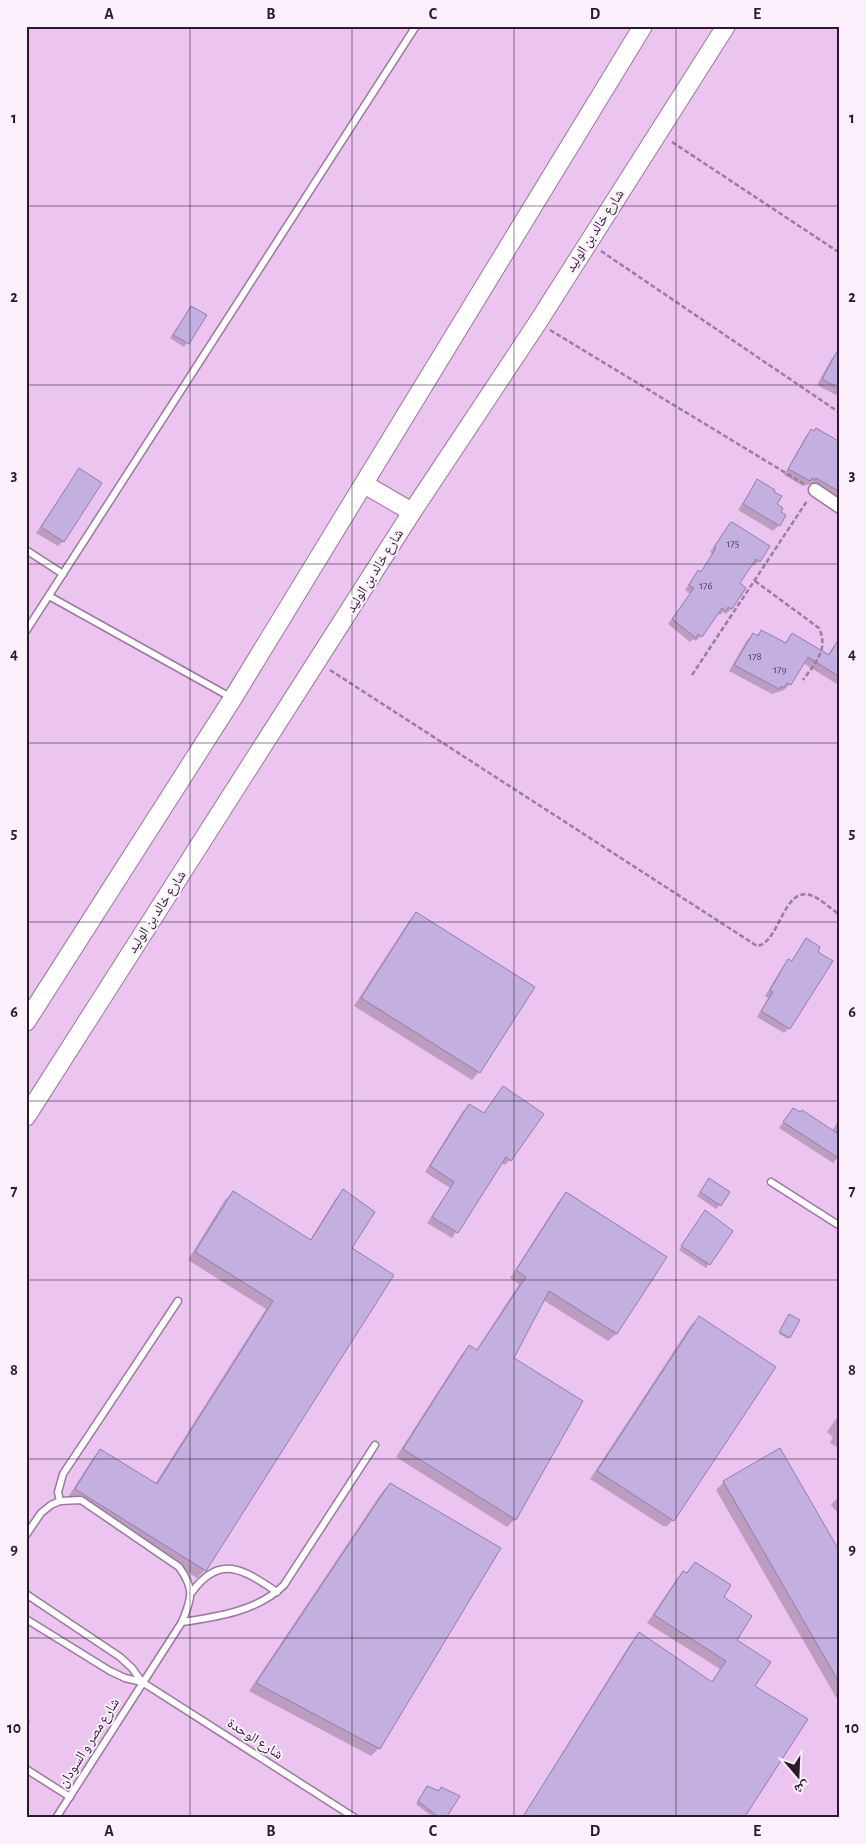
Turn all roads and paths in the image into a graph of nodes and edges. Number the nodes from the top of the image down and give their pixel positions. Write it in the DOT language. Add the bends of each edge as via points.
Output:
graph roads {
  1 [pos="416,26"];
  2 [pos="644,26"];
  3 [pos="726,26"];
  4 [pos="658,133"];
  5 [pos="588,242"];
  6 [pos="840,253"];
  7 [pos="538,322"];
  8 [pos="840,412"];
  9 [pos="364,484"];
  10 [pos="815,490"];
  11 [pos="840,507"];
  12 [pos="412,512"];
  13 [pos="26,550"];
  14 [pos="64,574"];
  15 [pos="755,581"];
  16 [pos="49,596"];
  17 [pos="26,631"];
  18 [pos="318,662"];
  19 [pos="692,675"];
  20 [pos="803,680"];
  21 [pos="233,698"];
  22 [pos="840,915"];
  23 [pos="26,1022"];
  24 [pos="26,1117"];
  25 [pos="772,1182"];
  26 [pos="840,1226"];
  27 [pos="178,1301"];
  28 [pos="375,1445"];
  29 [pos="60,1501"];
  30 [pos="26,1535"];
  31 [pos="192,1592"];
  32 [pos="277,1592"];
  33 [pos="26,1594"];
  34 [pos="26,1619"];
  35 [pos="182,1622"];
  36 [pos="142,1682"];
  37 [pos="26,1770"];
  38 [pos="70,1797"];
  39 [pos="56,1818"];
  40 [pos="355,1818"];
  1 -- 14 [label="lane"];
  2 -- 9 [label="main road"];
  3 -- 4 [label="main road, شارع خالد بن الوليد"];
  4 -- 5 [label="main road, شارع خالد بن الوليد"];
  4 -- 6 [label="path"];
  5 -- 7 [label="main road, شارع خالد بن الوليد"];
  5 -- 8 [label="path"];
  7 -- 10 [label="path"];
  7 -- 12 [label="main road, شارع خالد بن الوليد"];
  9 -- 12 [label="main road"];
  9 -- 21 [label="main road"];
  10 -- 11 [label="street"];
  10 -- 15 [label="path"];
  12 -- 18 [label="main road, شارع خالد بن الوليد"];
  13 -- 14 [label="lane"];
  14 -- 16 [label="lane"];
  15 -- 19 [label="path"];
  15 -- 20 [label="path" via="819,628 823,648"];
  16 -- 17 [label="lane"];
  16 -- 21 [label="lane"];
  18 -- 22 [label="path" via="757,946 766,942 792,900 800,895 810,895"];
  18 -- 24 [label="main road, شارع خالد بن الوليد"];
  21 -- 23 [label="main road"];
  25 -- 26 [label="lane"];
  27 -- 29 [label="lane" via="63,1474 58,1492"];
  28 -- 32 [label="lane"];
  29 -- 30 [label="lane" via="41,1513"];
  29 -- 31 [label="lane" via="82,1500 171,1561 188,1578"];
  31 -- 32 [label="lane" via="201,1579 217,1570 235,1568"];
  31 -- 35 [label="lane, شارع مصر و السودان"];
  32 -- 35 [label="lane" via="249,1607"];
  33 -- 36 [label="lane, شارع الوحدة" via="120,1657"];
  34 -- 36 [label="lane, شارع الوحدة" via="110,1672"];
  35 -- 36 [label="lane, شارع مصر و السودان"];
  36 -- 38 [label="lane, شارع مصر و السودان"];
  36 -- 40 [label="lane, شارع الوحدة"];
  37 -- 38 [label="lane"];
  38 -- 39 [label="lane, شارع مصر و السودان"];
}
